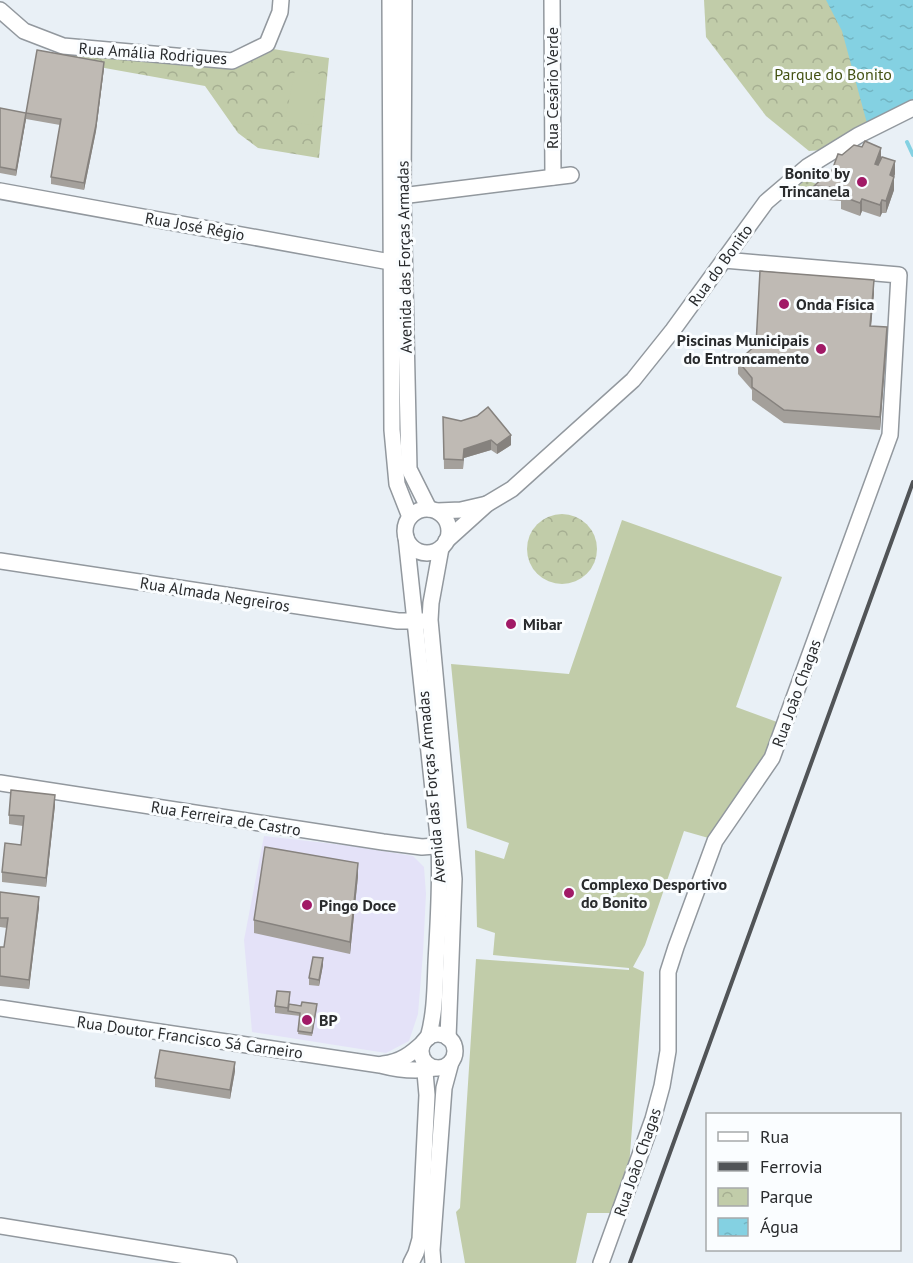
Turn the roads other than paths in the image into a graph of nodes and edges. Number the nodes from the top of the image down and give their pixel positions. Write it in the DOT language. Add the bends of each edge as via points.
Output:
graph roads {
  1 [pos="281,0"];
  2 [pos="390,0"];
  3 [pos="404,0"];
  4 [pos="552,0"];
  5 [pos="0,10"];
  6 [pos="913,108"];
  7 [pos="571,175"];
  8 [pos="553,177"];
  9 [pos="0,191"];
  10 [pos="396,196"];
  11 [pos="723,260"];
  12 [pos="390,262"];
  13 [pos="487,504"];
  14 [pos="433,510"];
  15 [pos="410,517"];
  16 [pos="406,537"];
  17 [pos="444,544"];
  18 [pos="0,561"];
  19 [pos="423,621"];
  20 [pos="0,783"];
  21 [pos="445,845"];
  22 [pos="0,1008"];
  23 [pos="448,1038"];
  24 [pos="426,1040"];
  25 [pos="451,1062"];
  26 [pos="380,1065"];
  27 [pos="428,1066"];
  28 [pos="0,1226"];
  29 [pos="229,1263"];
  30 [pos="411,1263"];
  31 [pos="433,1263"];
  32 [pos="601,1263"];
  1 -- 5 [label="street, Rua Amália Rodrigues" via="267,44 232,61 63,46 24,31"];
  2 -- 10 [label="street, Avenida das Forças Armadas"];
  3 -- 10 [label="street, Avenida das Forças Armadas"];
  4 -- 8 [label="street, Rua Cesário Verde"];
  6 -- 11 [label="street, Rua do Bonito" via="807,167 766,202"];
  7 -- 8 [label="street"];
  8 -- 10 [label="street"];
  9 -- 12 [label="street, Rua José Régio"];
  10 -- 12 [label="street, Avenida das Forças Armadas"];
  10 -- 14 [label="street, Avenida das Forças Armadas" via="408,469"];
  11 -- 13 [label="street, Rua do Bonito" via="633,380 512,489"];
  11 -- 32 [label="street, Rua João Chagas" via="899,275 890,435 772,758 715,841 676,946 669,972 668,1051 662,1086"];
  12 -- 15 [label="street, Avenida das Forças Armadas" via="392,430 397,484"];
  13 -- 14 [label="street, Rua do Bonito" via="461,510"];
  13 -- 17 [label="street, Rua do Bonito"];
  14 -- 15 [label="street" via="415,512"];
  14 -- 17 [label="street" via="447,521"];
  15 -- 16 [label="street"];
  16 -- 17 [label="street" via="420,552 428,553"];
  16 -- 19 [label="street, Avenida das Forças Armadas"];
  17 -- 19 [label="street, Avenida das Forças Armadas"];
  18 -- 19 [label="street, Rua Almada Negreiros" via="398,621"];
  19 -- 21 [label="street, Avenida das Forças Armadas"];
  20 -- 21 [label="street, Rua Ferreira de Castro" via="383,842 422,847"];
  21 -- 23 [label="street, Avenida das Forças Armadas" via="454,879"];
  21 -- 24 [label="street, Avenida das Forças Armadas" via="433,1019"];
  22 -- 26 [label="street, Rua Doutor Francisco Sá Carneiro"];
  23 -- 24 [label="street" via="438,1034"];
  23 -- 25 [label="street, Avenida das Forças Armadas" via="454,1046"];
  24 -- 26 [label="street" via="396,1063"];
  24 -- 27 [label="street, Avenida das Forças Armadas" via="421,1052"];
  25 -- 27 [label="street" via="447,1066"];
  25 -- 31 [label="street, Avenida das Forças Armadas" via="444,1088"];
  26 -- 27 [label="street, Rua Doutor Francisco Sá Carneiro" via="395,1069"];
  27 -- 30 [label="street, Avenida das Forças Armadas" via="420,1239"];
  28 -- 29 [label="street"];
}
